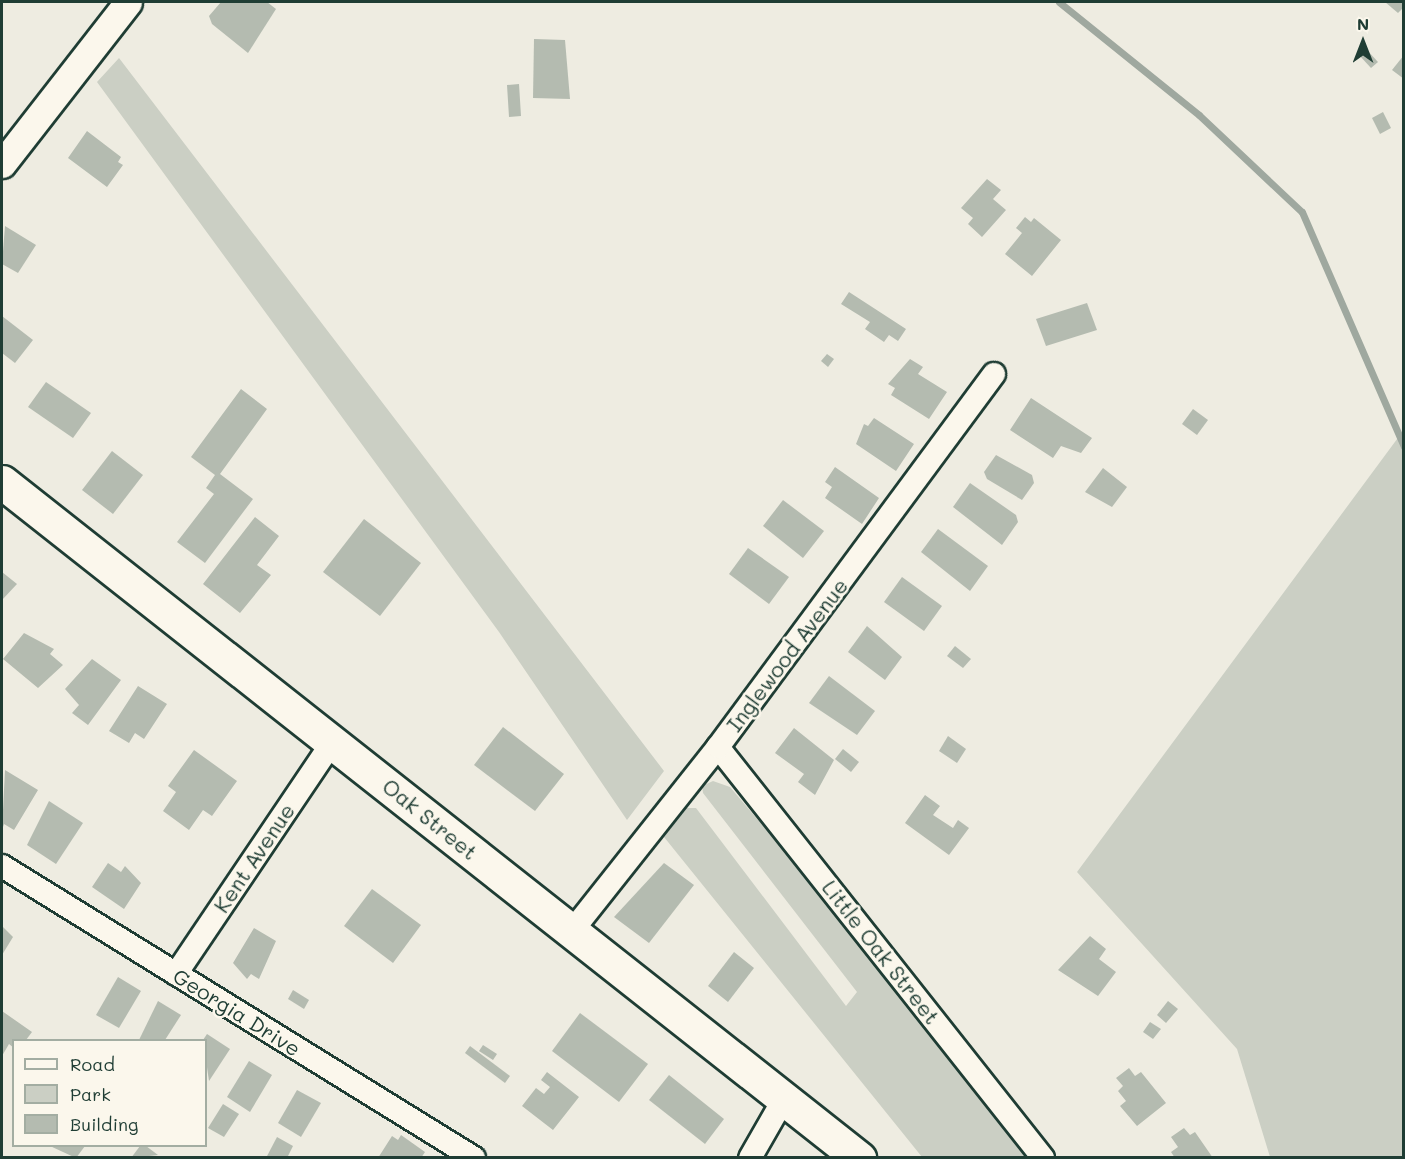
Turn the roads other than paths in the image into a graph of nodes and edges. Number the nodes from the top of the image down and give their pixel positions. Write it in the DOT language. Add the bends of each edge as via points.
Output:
graph roads {
  1 [pos="128,2"];
  2 [pos="2,165"];
  3 [pos="994,374"];
  4 [pos="2,482"];
  5 [pos="332,743"];
  6 [pos="718,747"];
  7 [pos="2,866"];
  8 [pos="572,931"];
  9 [pos="176,974"];
  10 [pos="785,1097"];
  11 [pos="449,1151"];
  12 [pos="474,1158"];
  13 [pos="750,1158"];
  14 [pos="859,1158"];
  15 [pos="1043,1158"];
  1 -- 2 [label="street"];
  3 -- 6 [label="street, Inglewood Avenue"];
  4 -- 5 [label="main road, Oak Street"];
  5 -- 8 [label="main road, Oak Street"];
  5 -- 9 [label="street, Kent Avenue"];
  6 -- 8 [label="street, Inglewood Avenue"];
  6 -- 15 [label="street, Little Oak Street"];
  7 -- 9 [label="street, Georgia Drive"];
  8 -- 10 [label="main road, Oak Street"];
  9 -- 11 [label="street, Georgia Drive"];
  10 -- 13 [label="street"];
  10 -- 14 [label="main road, Oak Street"];
  11 -- 12 [label="street, Georgia Drive"];
}
